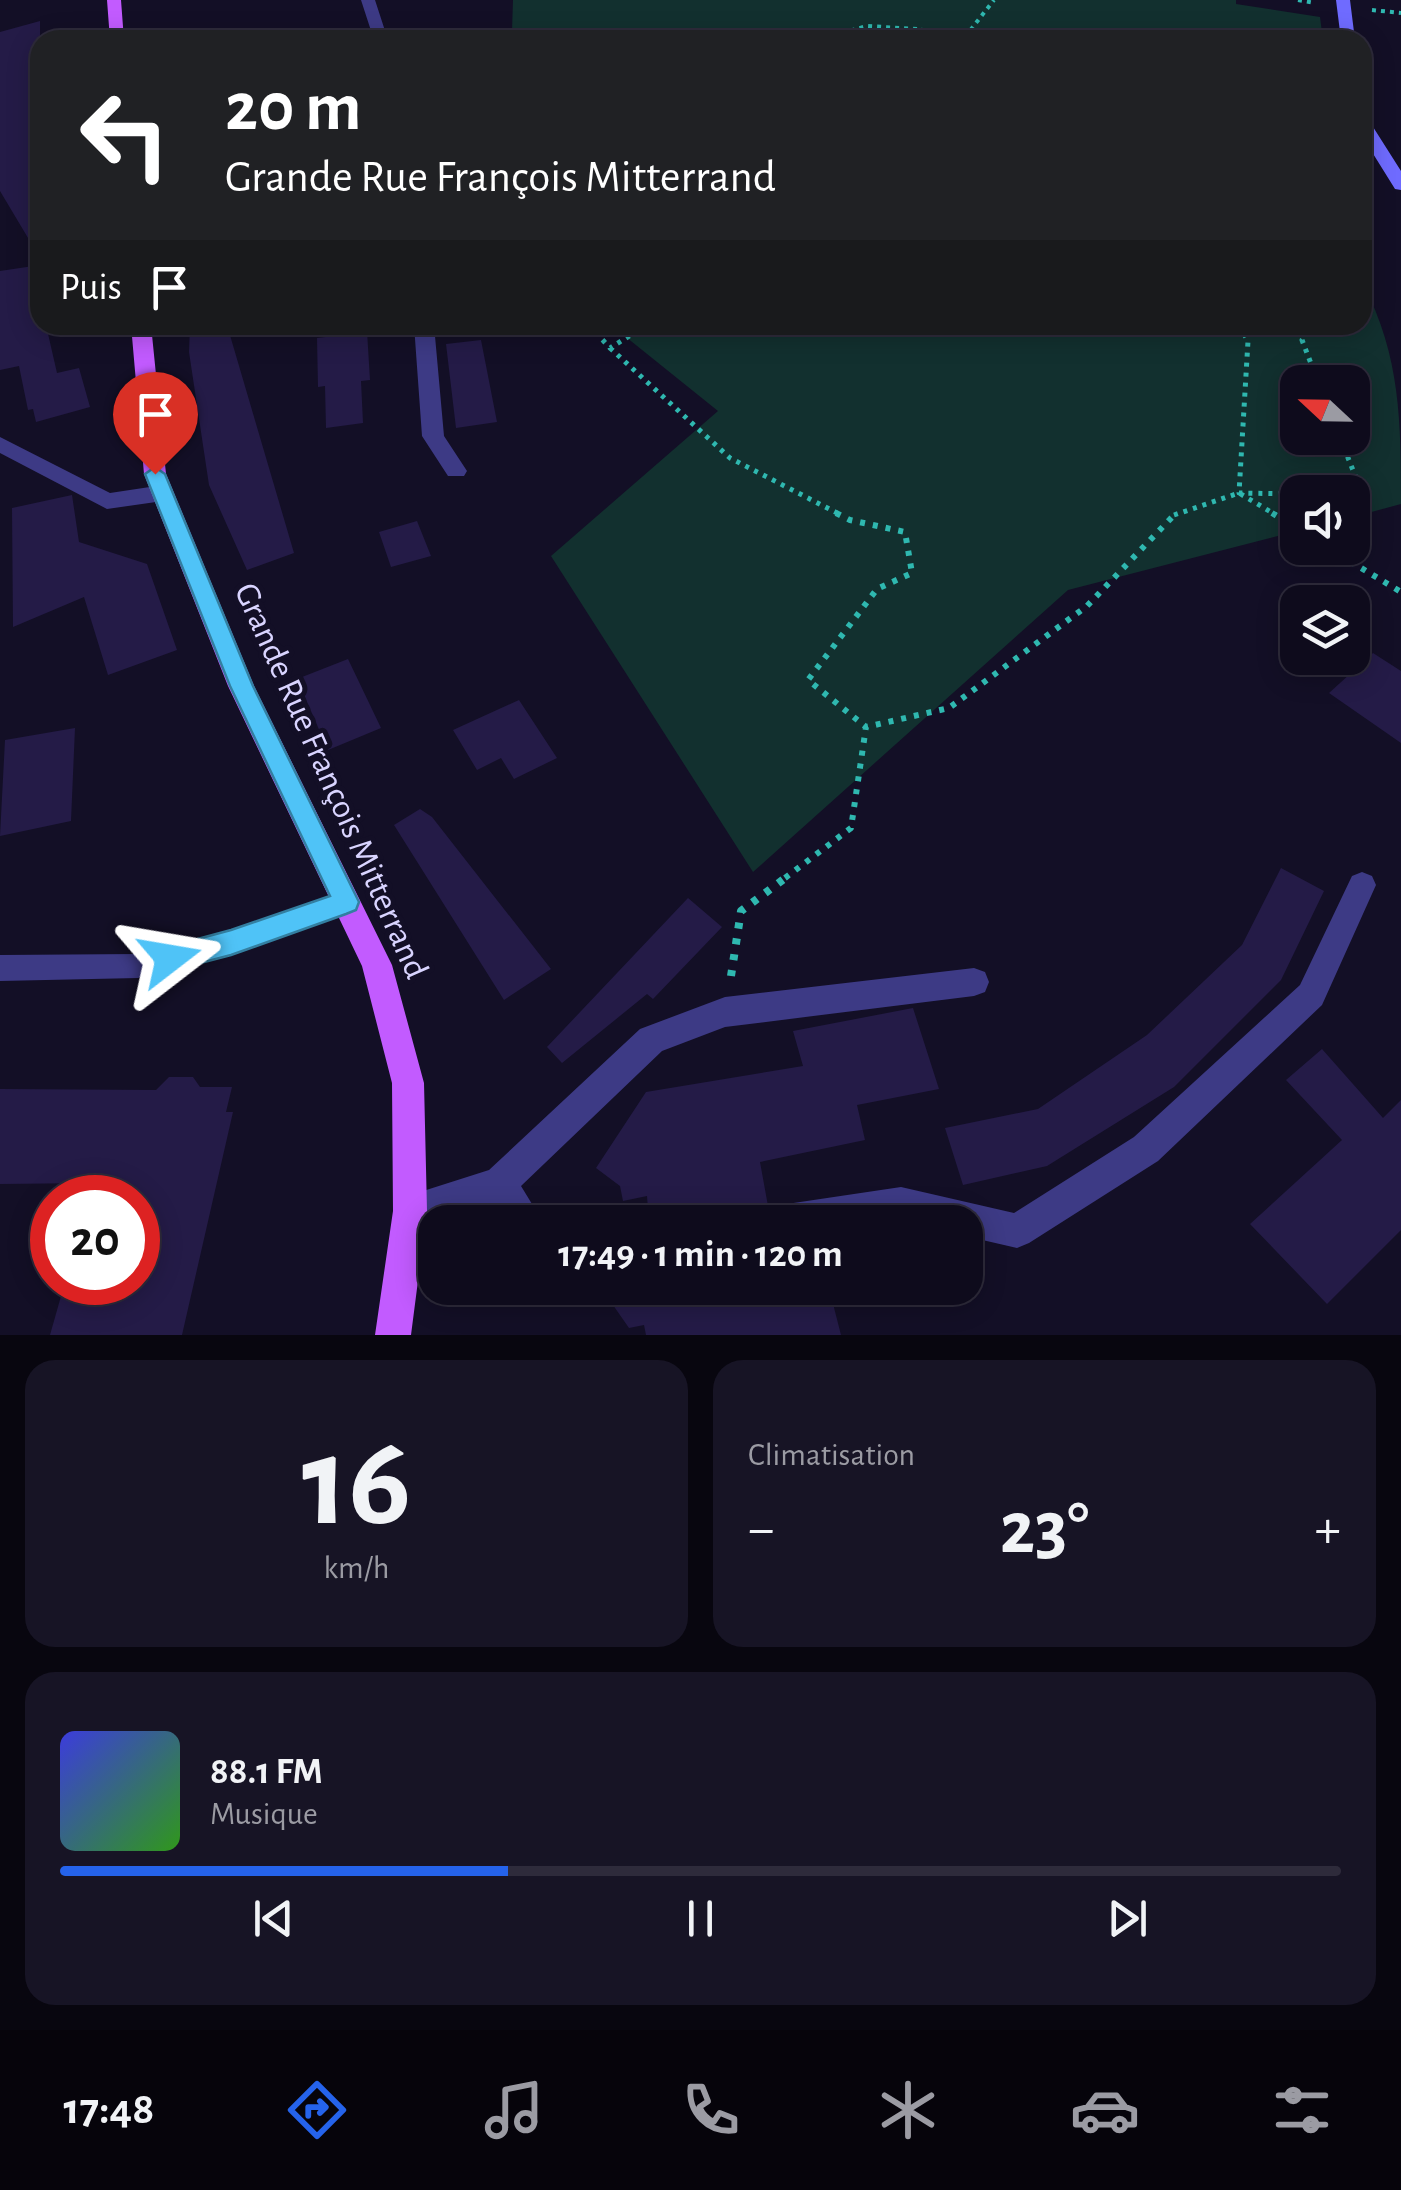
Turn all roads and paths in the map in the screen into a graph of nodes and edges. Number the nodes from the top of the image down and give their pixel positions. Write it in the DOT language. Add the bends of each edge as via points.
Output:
graph roads {
  1 [pos="114,0"];
  2 [pos="368,0"];
  3 [pos="994,0"];
  4 [pos="1342,0"];
  5 [pos="918,29"];
  6 [pos="117,30"];
  7 [pos="378,30"];
  8 [pos="853,30"];
  9 [pos="924,30"];
  10 [pos="970,30"];
  11 [pos="1346,30"];
  12 [pos="1372,138"];
  13 [pos="1401,185"];
  14 [pos="143,335"];
  15 [pos="425,335"];
  16 [pos="599,335"];
  17 [pos="631,335"];
  18 [pos="1245,335"];
  19 [pos="1307,335"];
  20 [pos="610,348"];
  21 [pos="1312,365"];
  22 [pos="0,444"];
  23 [pos="456,471"];
  24 [pos="163,493"];
  25 [pos="1239,493"];
  26 [pos="1280,494"];
  27 [pos="1280,518"];
  28 [pos="1356,565"];
  29 [pos="1401,592"];
  30 [pos="866,727"];
  31 [pos="1362,886"];
  32 [pos="346,902"];
  33 [pos="0,968"];
  34 [pos="974,982"];
  35 [pos="725,1012"];
  36 [pos="498,1184"];
  37 [pos="513,1205"];
  38 [pos="410,1211"];
  39 [pos="983,1223"];
  40 [pos="393,1335"];
  1 -- 6 [label="main road"];
  2 -- 7 [label="street"];
  3 -- 10 [label="path"];
  4 -- 11 [label="street"];
  5 -- 8 [label="path"];
  5 -- 9 [label="path"];
  12 -- 13 [label="street"];
  14 -- 24 [label="main road, Grande Rue François Mitterrand" via="155,474"];
  15 -- 23 [label="street" via="434,436"];
  16 -- 20 [label="path"];
  17 -- 20 [label="path"];
  18 -- 25 [label="path"];
  19 -- 21 [label="path" via="1302,340"];
  20 -- 30 [label="path" via="730,458 850,520 905,532 912,573 877,589 808,680"];
  22 -- 24 [label="street" via="107,500"];
  24 -- 32 [label="main road, Grande Rue François Mitterrand" via="241,686"];
  25 -- 26 [label="path"];
  25 -- 27 [label="path"];
  25 -- 30 [label="path" via="1176,513 1087,606 949,708"];
  28 -- 29 [label="path"];
  30 -- 35 [label="path" via="851,828 742,911"];
  31 -- 39 [label="street" via="1311,995 1146,1148 1017,1231"];
  32 -- 33 [label="lane" via="138,966"];
  32 -- 38 [label="main road, Grande Rue François Mitterrand" via="377,965 408,1082"];
  34 -- 35 [label="street"];
  35 -- 36 [label="street" via="651,1040"];
  36 -- 37 [label="street"];
  36 -- 38 [label="street"];
  38 -- 40 [label="main road, Grande Rue François Mitterrand"];
}
